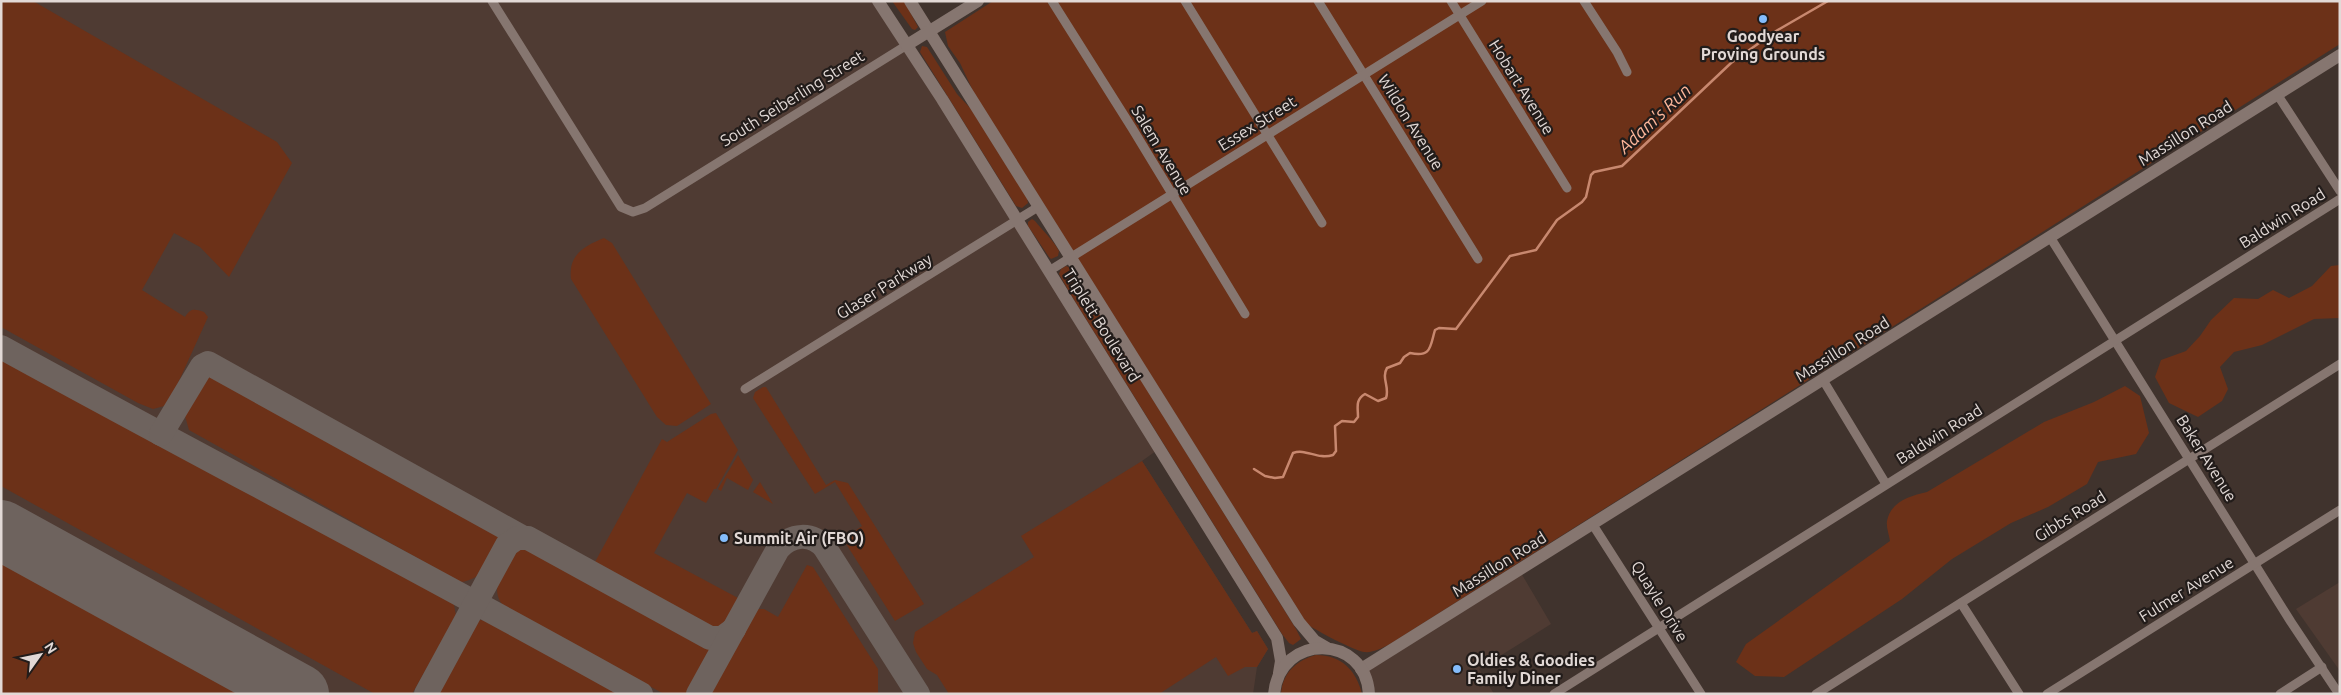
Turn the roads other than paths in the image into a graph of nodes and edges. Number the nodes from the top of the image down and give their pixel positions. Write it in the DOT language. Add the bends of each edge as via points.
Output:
graph roads {
  1 [pos="492,1"];
  2 [pos="878,1"];
  3 [pos="910,1"];
  4 [pos="978,1"];
  5 [pos="1052,1"];
  6 [pos="1185,1"];
  7 [pos="1318,1"];
  8 [pos="1451,1"];
  9 [pos="1482,1"];
  10 [pos="1584,1"];
  11 [pos="1459,15"];
  12 [pos="929,32"];
  13 [pos="907,45"];
  14 [pos="2340,55"];
  15 [pos="1627,72"];
  16 [pos="1364,74"];
  17 [pos="2277,94"];
  18 [pos="1267,133"];
  19 [pos="1567,188"];
  20 [pos="2340,191"];
  21 [pos="1170,194"];
  22 [pos="2340,200"];
  23 [pos="1038,207"];
  24 [pos="1018,220"];
  25 [pos="1322,223"];
  26 [pos="2050,237"];
  27 [pos="1070,257"];
  28 [pos="1478,259"];
  29 [pos="1049,271"];
  30 [pos="1245,314"];
  31 [pos="2115,340"];
  32 [pos="2340,364"];
  33 [pos="1823,380"];
  34 [pos="744,389"];
  35 [pos="2189,458"];
  36 [pos="1886,484"];
  37 [pos="2340,510"];
  38 [pos="1593,524"];
  39 [pos="2255,564"];
  40 [pos="1961,603"];
  41 [pos="1659,628"];
  42 [pos="1327,648"];
  43 [pos="2322,667"];
  44 [pos="1361,669"];
  45 [pos="1279,673"];
  46 [pos="1274,694"];
  47 [pos="1369,694"];
  48 [pos="1554,694"];
  49 [pos="1701,694"];
  50 [pos="1816,694"];
  51 [pos="2019,694"];
  52 [pos="2047,694"];
  53 [pos="2280,694"];
  54 [pos="2339,694"];
  1 -- 13 [label="street, South Seiberling Street" via="621,207 633,212 645,208"];
  2 -- 13 [label="main road, Triplett Boulevard"];
  3 -- 12 [label="main road, Triplett Boulevard"];
  4 -- 12 [label="main road, South Seiberling Street"];
  5 -- 21 [label="street, Salem Avenue"];
  6 -- 18 [label="street"];
  7 -- 16 [label="street, Wildon Avenue"];
  8 -- 11 [label="street, Hobart Avenue"];
  9 -- 11 [label="street, Essex Street"];
  10 -- 15 [label="street"];
  11 -- 16 [label="street, Essex Street"];
  11 -- 19 [label="street, Hobart Avenue"];
  12 -- 13 [label="main road, South Seiberling Street"];
  12 -- 23 [label="main road, Triplett Boulevard"];
  13 -- 24 [label="main road, Triplett Boulevard"];
  14 -- 17 [label="main road, Massillon Road"];
  16 -- 18 [label="street, Essex Street"];
  16 -- 28 [label="street, Wildon Avenue"];
  17 -- 20 [label="street"];
  17 -- 26 [label="main road, Massillon Road"];
  18 -- 21 [label="street, Essex Street"];
  18 -- 25 [label="street"];
  21 -- 27 [label="street, Essex Street"];
  21 -- 30 [label="street, Salem Avenue"];
  22 -- 31 [label="street, Baldwin Road"];
  23 -- 24 [label="street, Glaser Parkway"];
  23 -- 27 [label="main road, Triplett Boulevard"];
  24 -- 29 [label="main road, Triplett Boulevard"];
  24 -- 34 [label="street, Glaser Parkway"];
  26 -- 31 [label="street, Baker Avenue"];
  26 -- 33 [label="main road, Massillon Road"];
  27 -- 29 [label="street, Essex Street"];
  27 -- 42 [label="main road, Triplett Boulevard" via="1299,622 1315,641"];
  29 -- 45 [label="main road, Triplett Boulevard" via="1277,638 1281,661"];
  31 -- 35 [label="street, Baker Avenue"];
  31 -- 36 [label="street, Baldwin Road"];
  32 -- 35 [label="street, Gibbs Road"];
  33 -- 36 [label="street"];
  33 -- 38 [label="main road, Massillon Road"];
  35 -- 39 [label="street, Baker Avenue"];
  35 -- 40 [label="street, Gibbs Road"];
  36 -- 41 [label="street, Baldwin Road"];
  37 -- 39 [label="street, Fulmer Avenue"];
  38 -- 41 [label="street, Quayle Drive"];
  38 -- 44 [label="main road, Massillon Road"];
  39 -- 43 [label="street, Baker Avenue"];
  39 -- 52 [label="street, Fulmer Avenue"];
  40 -- 50 [label="street, Gibbs Road"];
  40 -- 51 [label="street"];
  41 -- 48 [label="street, Baldwin Road"];
  41 -- 49 [label="street, Quayle Drive"];
  42 -- 44 [label="main road, Triplett Boulevard" via="1346,655"];
  42 -- 45 [label="main road" via="1299,653"];
  43 -- 53 [label="street"];
  43 -- 54 [label="street, Baker Avenue"];
  44 -- 47 [label="main road" via="1368,682"];
  45 -- 46 [label="main road, Triplett Boulevard"];
}
